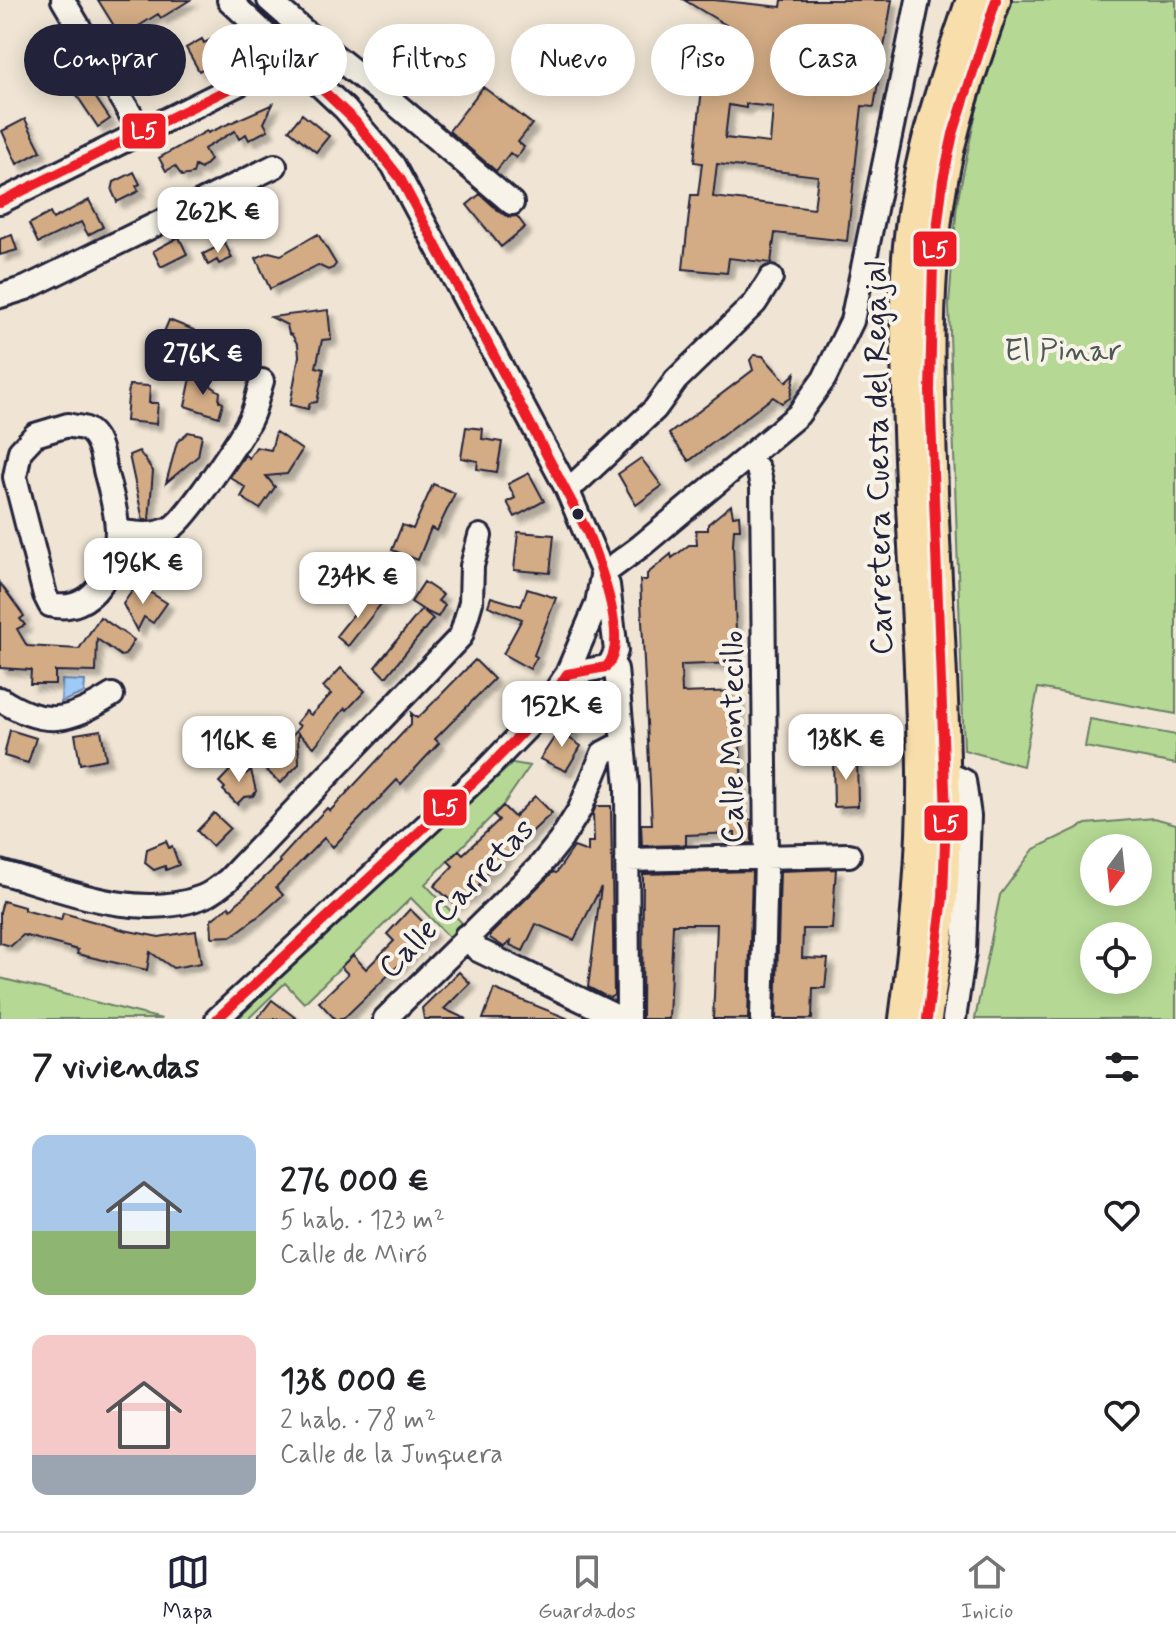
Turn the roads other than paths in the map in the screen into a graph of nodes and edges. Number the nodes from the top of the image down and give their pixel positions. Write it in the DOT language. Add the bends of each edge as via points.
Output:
graph roads {
  1 [pos="63,0"];
  2 [pos="229,0"];
  3 [pos="269,0"];
  4 [pos="918,0"];
  5 [pos="971,0"];
  6 [pos="996,0"];
  7 [pos="254,24"];
  8 [pos="214,96"];
  9 [pos="331,96"];
  10 [pos="141,132"];
  11 [pos="275,166"];
  12 [pos="0,202"];
  13 [pos="512,203"];
  14 [pos="771,278"];
  15 [pos="0,296"];
  16 [pos="262,381"];
  17 [pos="749,457"];
  18 [pos="7,477"];
  19 [pos="566,487"];
  20 [pos="117,531"];
  21 [pos="480,536"];
  22 [pos="603,574"];
  23 [pos="580,644"];
  24 [pos="607,658"];
  25 [pos="567,674"];
  26 [pos="112,695"];
  27 [pos="0,699"];
  28 [pos="622,743"];
  29 [pos="945,773"];
  30 [pos="849,855"];
  31 [pos="766,859"];
  32 [pos="627,860"];
  33 [pos="0,872"];
  34 [pos="466,936"];
  35 [pos="217,1019"];
  36 [pos="385,1019"];
  37 [pos="628,1019"];
  38 [pos="762,1019"];
  39 [pos="904,1019"];
  40 [pos="927,1019"];
  41 [pos="954,1019"];
  1 -- 10 [label="street"];
  2 -- 7 [label="street"];
  3 -- 13 [label="street"];
  4 -- 17 [label="street" via="852,321 824,379 798,415"];
  5 -- 39 [label="main road, Carretera Cuesta del Regajal" via="937,99 918,174 908,245 907,438 922,771 921,859"];
  6 -- 29 [label="main road, Carretera Cuesta del Regajal" via="943,180 930,303"];
  8 -- 10 [label="street"];
  9 -- 19 [label="street" via="393,165"];
  10 -- 12 [label="street"];
  11 -- 15 [label="street"];
  14 -- 19 [label="street" via="755,303 676,380 655,409"];
  16 -- 20 [label="street" via="251,417 175,526 140,535"];
  17 -- 22 [label="street"];
  17 -- 31 [label="street, Calle Montecillo" via="762,486"];
  18 -- 20 [label="street" via="35,435 68,425 87,429 98,442"];
  18 -- 20 [label="street" via="50,605 77,606 91,596 112,560"];
  19 -- 22 [label="street"];
  21 -- 33 [label="street" via="461,636 228,880 204,897 144,907"];
  22 -- 23 [label="street"];
  22 -- 24 [label="street" via="608,585"];
  23 -- 24 [label="street" via="582,663"];
  23 -- 24 [label="street" via="593,632 607,634"];
  23 -- 25 [label="street"];
  24 -- 25 [label="street"];
  24 -- 28 [label="street" via="616,669"];
  25 -- 35 [label="street" via="542,712 485,771"];
  26 -- 27 [label="street" via="85,712 60,718 25,716"];
  28 -- 32 [label="street"];
  28 -- 34 [label="street, Calle Carretas" via="603,753 580,809 540,866"];
  29 -- 40 [label="main road, Carretera Cuesta del Regajal" via="943,887"];
  29 -- 41 [label="street" via="964,781 969,816 964,952"];
  30 -- 31 [label="street"];
  31 -- 32 [label="street"];
  31 -- 38 [label="street, Calle Montecillo"];
  32 -- 37 [label="street"];
  34 -- 36 [label="street, Calle Carretas"];
  34 -- 37 [label="street" via="478,950"];
}
